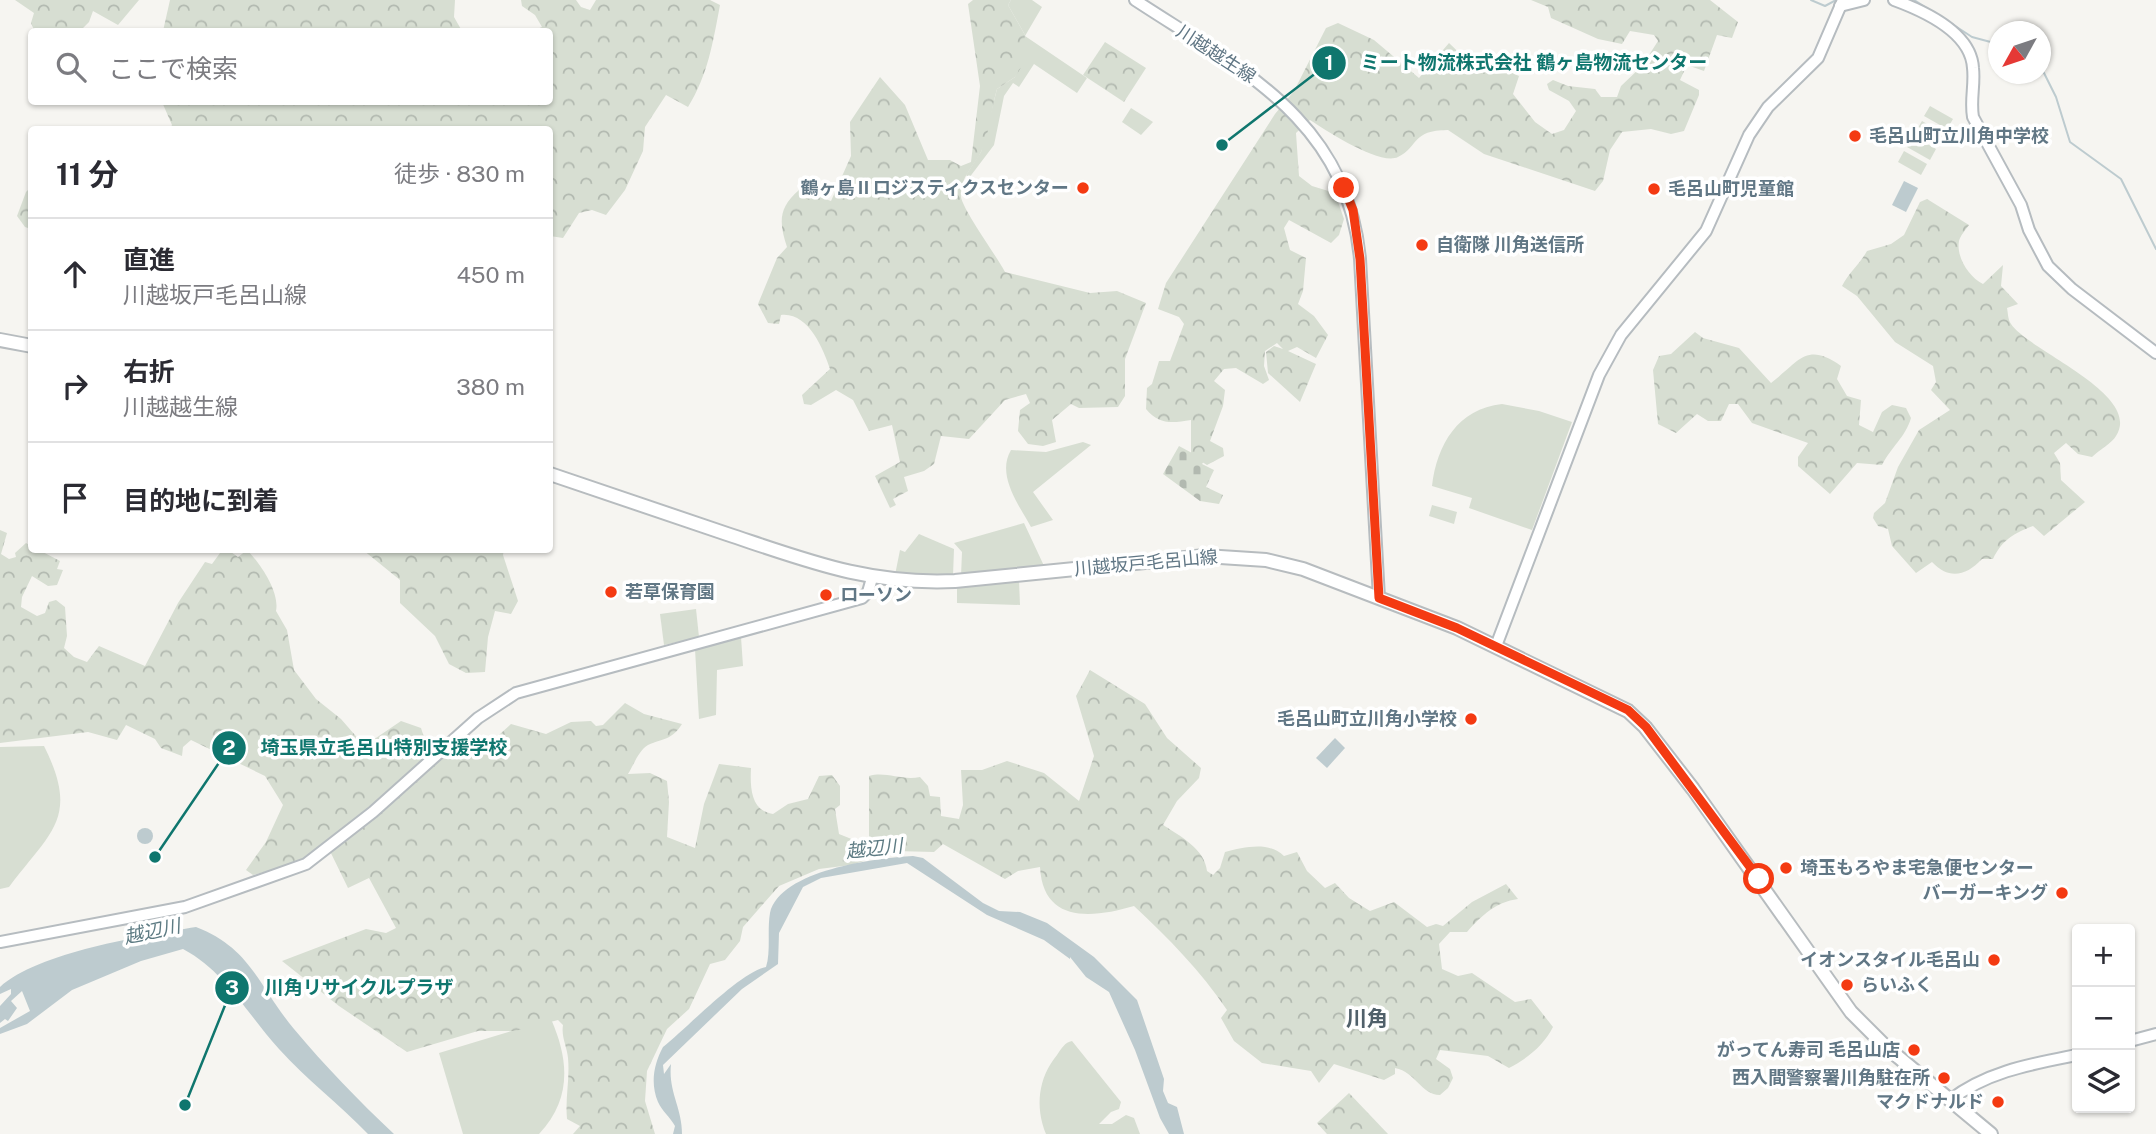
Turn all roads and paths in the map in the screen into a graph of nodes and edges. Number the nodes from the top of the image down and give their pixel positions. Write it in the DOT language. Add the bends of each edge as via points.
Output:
graph roads {
  1 [pos="1135,0"];
  2 [pos="1864,0"];
  3 [pos="1894,0"];
  4 [pos="1841,3"];
  5 [pos="0,340"];
  6 [pos="28,345"];
  7 [pos="2156,353"];
  8 [pos="553,475"];
  9 [pos="872,578"];
  10 [pos="1379,598"];
  11 [pos="1496,646"];
  12 [pos="0,942"];
  13 [pos="2156,1034"];
  14 [pos="2135,1040"];
  15 [pos="2072,1056"];
  16 [pos="1950,1100"];
  17 [pos="1992,1134"];
  1 -- 10 [label="street, 川越越生線" via="1283,101 1314,135 1353,210 1360,259"];
  2 -- 4 [label="street"];
  3 -- 7 [label="street" via="1955,33 1965,44 1973,67 1973,117 2048,266"];
  4 -- 11 [label="street" via="1818,58 1768,107 1749,135 1706,231 1638,314 1599,375"];
  5 -- 6 [label="main road"];
  8 -- 9 [label="main road, 川越坂戸毛呂山線" via="814,563"];
  9 -- 10 [label="main road, 川越坂戸毛呂山線" via="957,581 1227,556 1290,565"];
  9 -- 12 [label="street" via="862,598 516,693 478,718 318,857 297,868 185,907"];
  10 -- 11 [label="main road, 川越坂戸毛呂山線"];
  11 -- 16 [label="main road, 川越坂戸毛呂山線" via="1611,702 1641,722 1759,879 1847,1007"];
  13 -- 14 [label="street"];
  15 -- 16 [label="street" via="2012,1068"];
  16 -- 17 [label="main road, 川越坂戸毛呂山線"];
}
